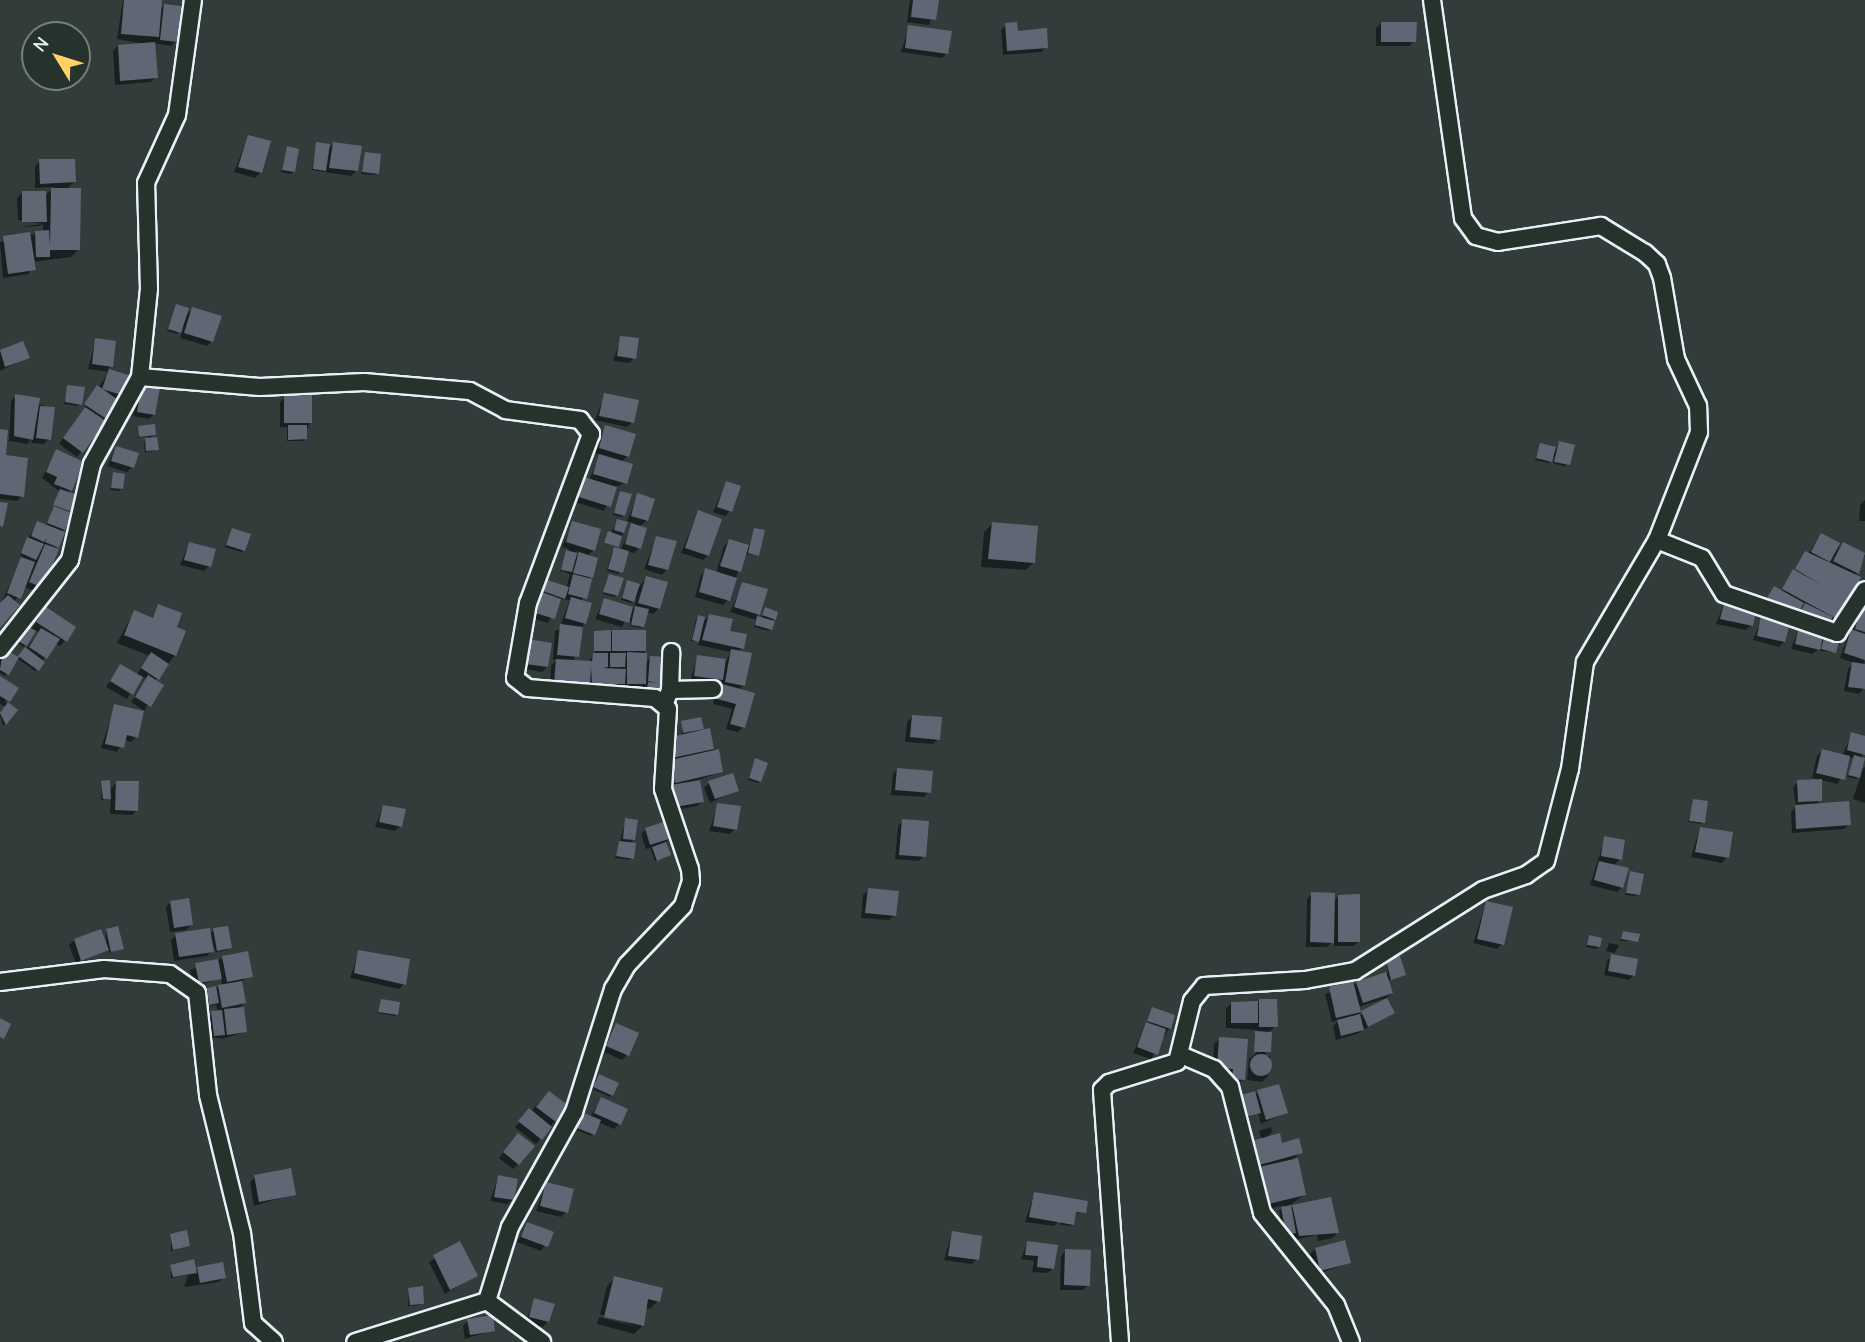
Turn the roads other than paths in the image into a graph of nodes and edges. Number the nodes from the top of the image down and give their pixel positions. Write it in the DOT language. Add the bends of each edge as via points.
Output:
graph roads {
  1 [pos="193,0"];
  2 [pos="1432,0"];
  3 [pos="140,377"];
  4 [pos="1657,540"];
  5 [pos="1865,590"];
  6 [pos="0,649"];
  7 [pos="671,652"];
  8 [pos="713,689"];
  9 [pos="668,696"];
  10 [pos="0,982"];
  11 [pos="1181,1055"];
  12 [pos="487,1301"];
  13 [pos="274,1342"];
  14 [pos="355,1342"];
  15 [pos="542,1342"];
  16 [pos="1120,1342"];
  17 [pos="1351,1342"];
  1 -- 3 [label="street" via="177,115 146,183 149,289"];
  2 -- 4 [label="street" via="1455,184 1463,218 1476,236 1498,242 1601,226 1657,264 1676,359 1698,406 1699,432"];
  3 -- 6 [label="street" via="92,464 71,560"];
  3 -- 9 [label="street" via="260,387 364,382 470,391 505,410 580,420 591,434 528,603 515,678 528,688"];
  4 -- 5 [label="street" via="1702,558 1724,594 1837,633"];
  4 -- 11 [label="street" via="1585,662 1570,769 1546,861 1526,875 1483,890 1355,971 1305,980 1204,986 1192,1001"];
  7 -- 9 [label="street"];
  8 -- 9 [label="street"];
  9 -- 12 [label="street" via="663,789 690,869 688,893 683,906 626,965 614,989 574,1112 510,1227"];
  10 -- 13 [label="street" via="104,969 170,974 197,993 208,1095 242,1233 253,1323"];
  11 -- 16 [label="street" via="1171,1067 1109,1083 1100,1097"];
  11 -- 17 [label="street" via="1214,1069 1230,1087 1262,1213 1336,1305"];
  12 -- 14 [label="street"];
  12 -- 15 [label="street"];
}
